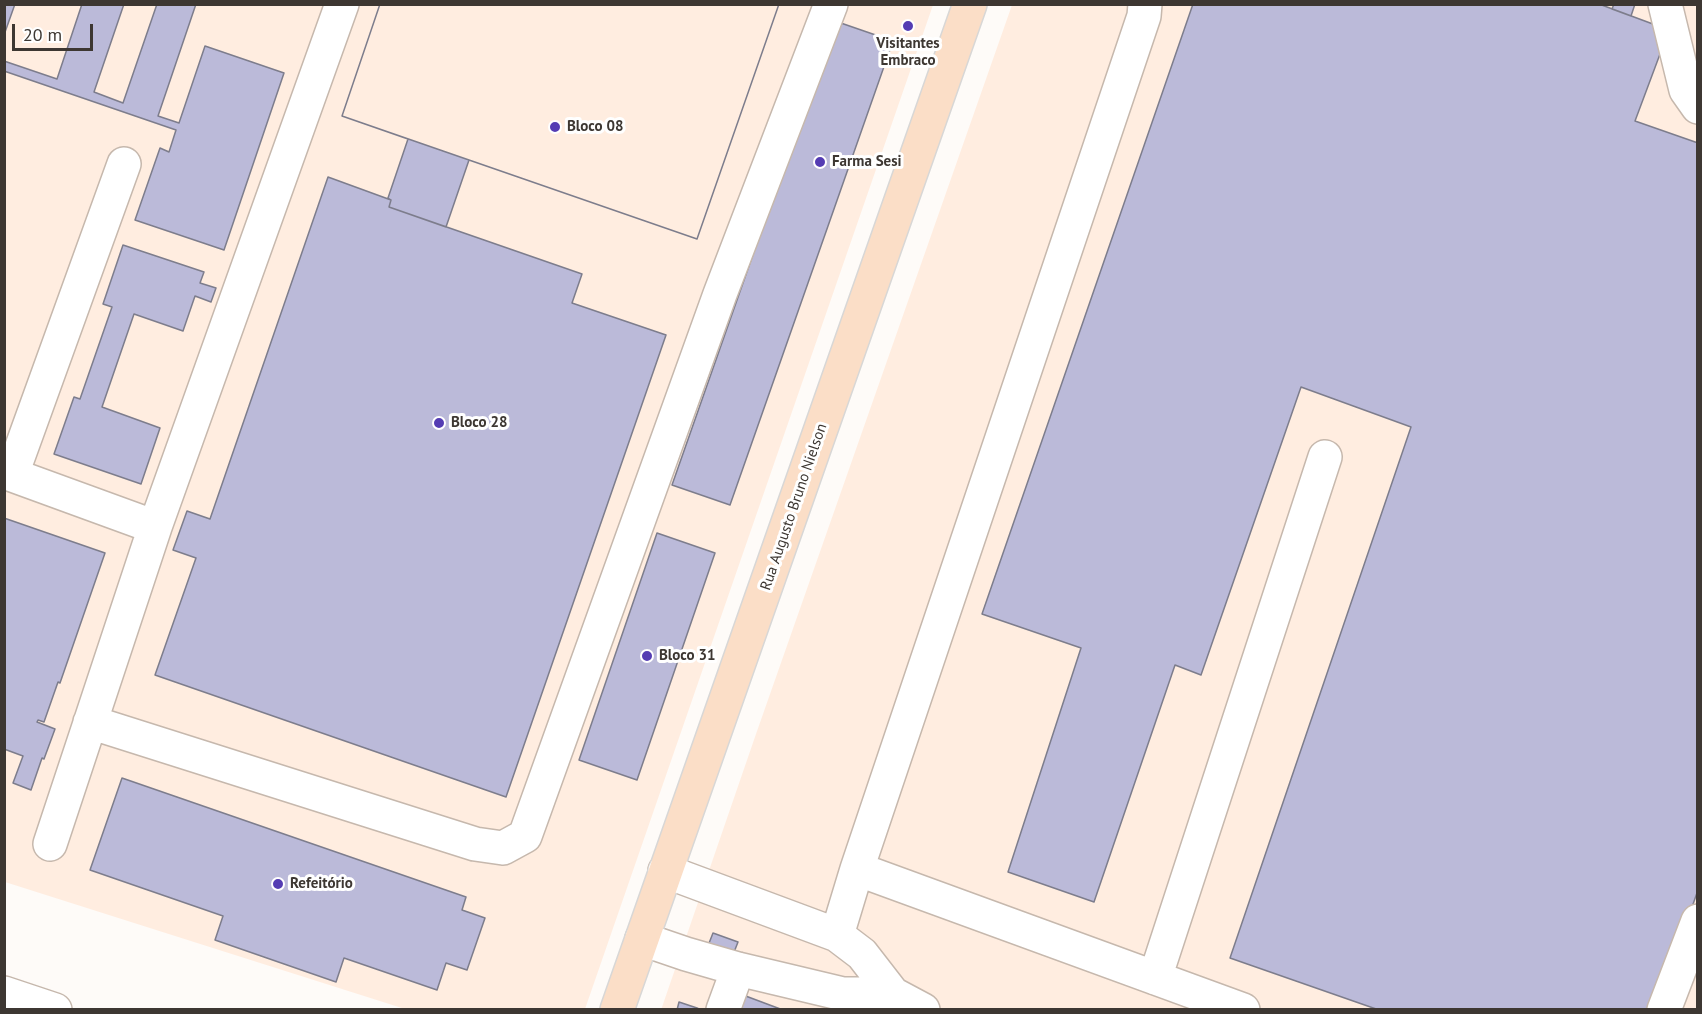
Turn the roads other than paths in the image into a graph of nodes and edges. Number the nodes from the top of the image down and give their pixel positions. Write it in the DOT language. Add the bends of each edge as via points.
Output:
graph roads {
  1 [pos="342,4"];
  2 [pos="831,4"];
  3 [pos="970,4"];
  4 [pos="1144,4"];
  5 [pos="1665,4"];
  6 [pos="1698,107"];
  7 [pos="124,164"];
  8 [pos="1325,457"];
  9 [pos="8,473"];
  10 [pos="155,527"];
  11 [pos="90,722"];
  12 [pos="50,844"];
  13 [pos="857,868"];
  14 [pos="666,871"];
  15 [pos="1698,921"];
  16 [pos="837,935"];
  17 [pos="642,939"];
  18 [pos="738,969"];
  19 [pos="1155,978"];
  20 [pos="4,993"];
  21 [pos="892,994"];
  22 [pos="55,1010"];
  23 [pos="617,1010"];
  24 [pos="723,1010"];
  25 [pos="923,1010"];
  26 [pos="1243,1010"];
  27 [pos="1664,1010"];
  1 -- 10 [label="lane"];
  2 -- 11 [label="lane" via="720,294 525,836 503,848 476,844"];
  3 -- 14 [label="main road, Rua Augusto Bruno Nielson"];
  4 -- 13 [label="lane" via="1144,16"];
  5 -- 6 [label="lane" via="1686,90"];
  7 -- 9 [label="lane"];
  8 -- 19 [label="lane"];
  9 -- 10 [label="lane"];
  10 -- 11 [label="lane"];
  11 -- 12 [label="lane"];
  13 -- 16 [label="lane"];
  13 -- 19 [label="lane"];
  14 -- 16 [label="lane"];
  14 -- 17 [label="main road, Rua Augusto Bruno Nielson"];
  15 -- 27 [label="lane"];
  16 -- 21 [label="lane" via="862,954"];
  17 -- 18 [label="lane"];
  17 -- 23 [label="main road, Rua Augusto Bruno Nielson"];
  18 -- 21 [label="lane" via="843,994"];
  18 -- 24 [label="lane"];
  19 -- 26 [label="lane"];
  20 -- 22 [label="lane"];
  21 -- 25 [label="lane"];
}
